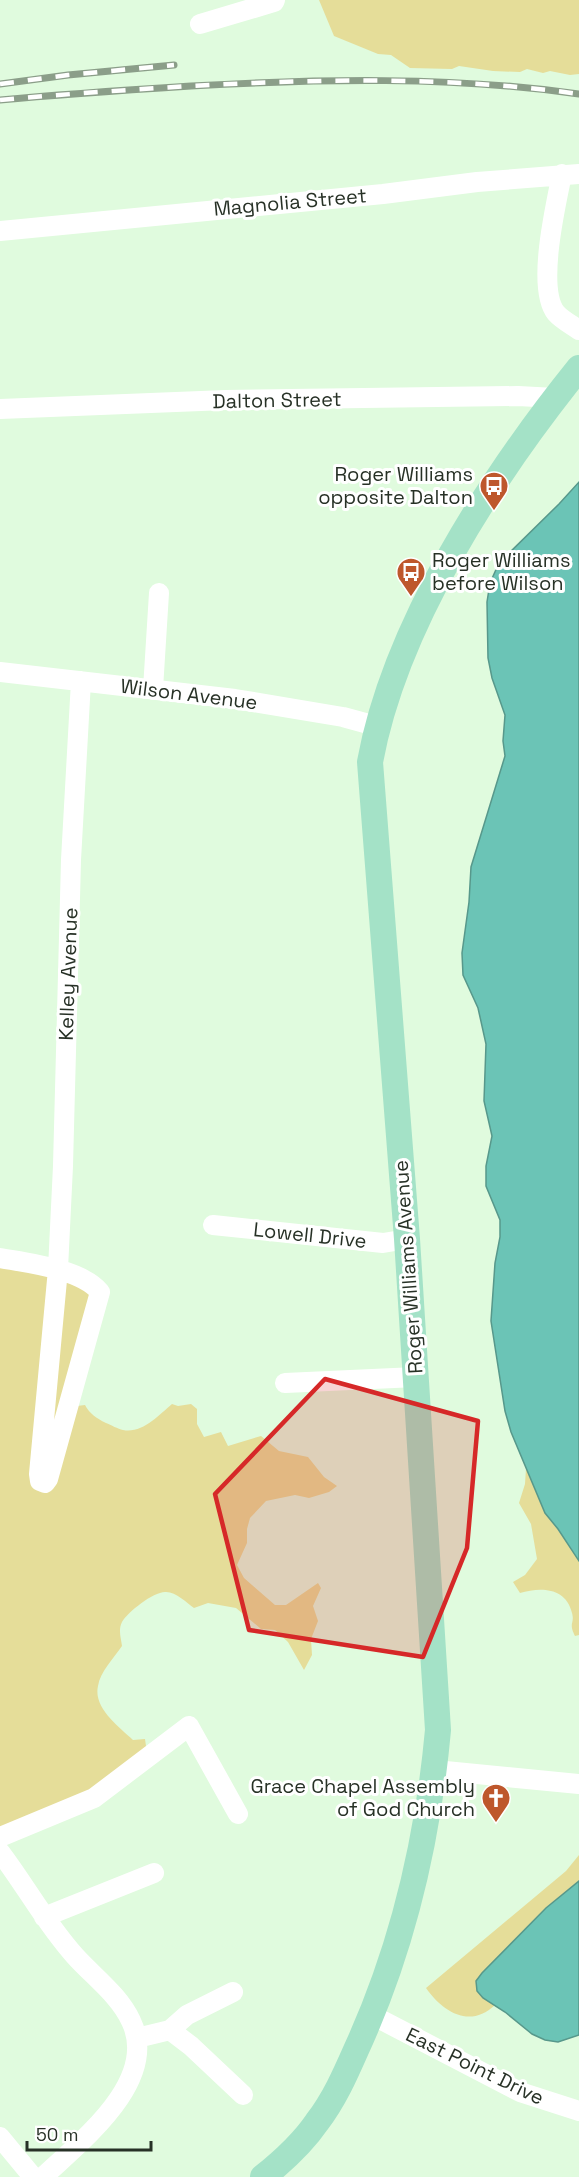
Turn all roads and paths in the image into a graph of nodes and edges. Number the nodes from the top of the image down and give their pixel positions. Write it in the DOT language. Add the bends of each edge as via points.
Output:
graph roads {
  1 [pos="275,0"];
  2 [pos="200,24"];
  3 [pos="571,174"];
  4 [pos="0,231"];
  5 [pos="579,330"];
  6 [pos="579,368"];
  7 [pos="555,398"];
  8 [pos="0,409"];
  9 [pos="159,593"];
  10 [pos="0,672"];
  11 [pos="81,681"];
  12 [pos="153,689"];
  13 [pos="376,726"];
  14 [pos="213,1225"];
  15 [pos="407,1239"];
  16 [pos="0,1258"];
  17 [pos="58,1269"];
  18 [pos="416,1377"];
  19 [pos="285,1383"];
  20 [pos="435,1770"];
  21 [pos="579,1784"];
  22 [pos="238,1814"];
  23 [pos="0,1837"];
  24 [pos="0,1852"];
  25 [pos="153,1872"];
  26 [pos="44,1917"];
  27 [pos="233,1992"];
  28 [pos="372,2015"];
  29 [pos="170,2030"];
  30 [pos="137,2038"];
  31 [pos="243,2095"];
  32 [pos="579,2111"];
  33 [pos="0,2137"];
  34 [pos="33,2177"];
  35 [pos="43,2177"];
  36 [pos="263,2177"];
  1 -- 2 [label="street"];
  3 -- 4 [label="street, Magnolia Street"];
  3 -- 5 [label="street" via="547,264 549,297 556,313"];
  6 -- 7 [label="main road, Roger Williams Avenue"];
  7 -- 8 [label="street, Dalton Street" via="226,400"];
  7 -- 13 [label="main road, Roger Williams Avenue" via="511,457 432,591"];
  9 -- 12 [label="street"];
  10 -- 11 [label="street, Wilson Avenue"];
  11 -- 12 [label="street, Wilson Avenue"];
  11 -- 17 [label="street, Kelley Avenue"];
  12 -- 13 [label="street, Wilson Avenue" via="235,699"];
  13 -- 15 [label="main road, Roger Williams Avenue" via="370,762 371,794"];
  14 -- 15 [label="street, Lowell Drive" via="383,1243"];
  15 -- 18 [label="main road, Roger Williams Avenue"];
  16 -- 17 [label="street"];
  17 -- 17 [label="street, Kelley Avenue" via="100,1292 45,1483 39,1474"];
  18 -- 19 [label="street"];
  18 -- 20 [label="main road, Roger Williams Avenue" via="438,1730"];
  20 -- 21 [label="street"];
  20 -- 28 [label="main road, Roger Williams Avenue" via="391,1966"];
  22 -- 23 [label="street" via="189,1726 94,1798"];
  24 -- 26 [label="street"];
  25 -- 26 [label="street"];
  26 -- 30 [label="street" via="75,1956 118,1999"];
  27 -- 29 [label="street" via="187,2015"];
  28 -- 32 [label="street, East Point Drive" via="520,2092"];
  28 -- 36 [label="main road, Roger Williams Avenue" via="333,2098 317,2122 297,2147"];
  29 -- 30 [label="street"];
  29 -- 31 [label="street"];
  30 -- 35 [label="street" via="133,2076 123,2092"];
  33 -- 34 [label="street"];
}
